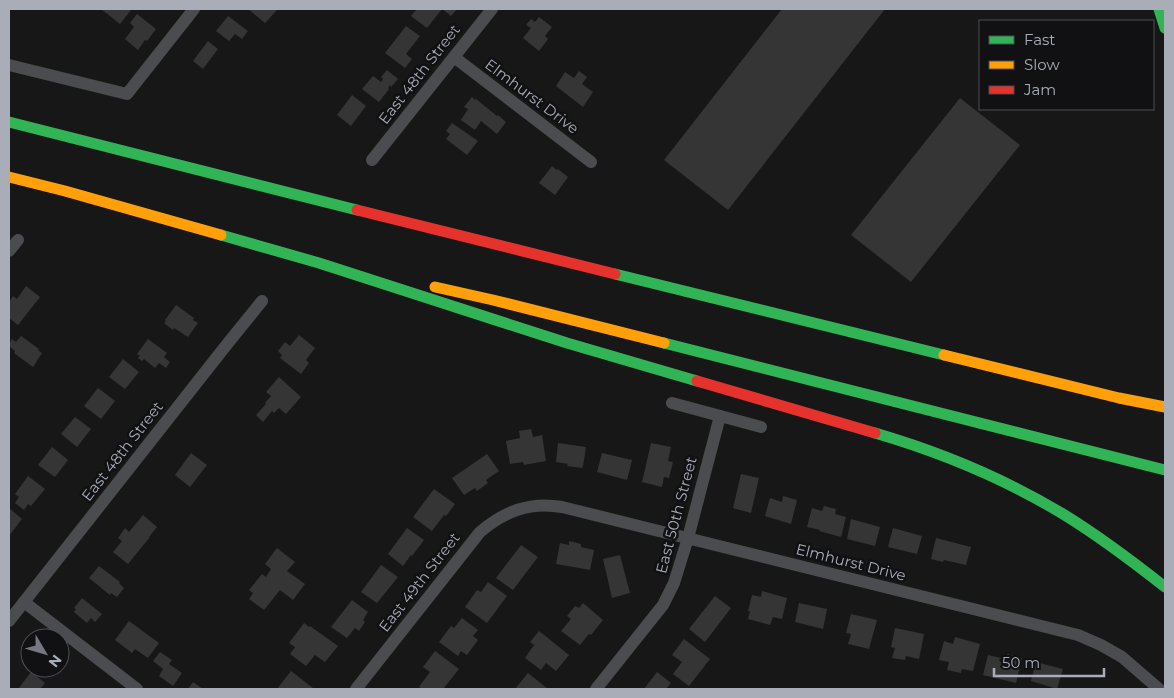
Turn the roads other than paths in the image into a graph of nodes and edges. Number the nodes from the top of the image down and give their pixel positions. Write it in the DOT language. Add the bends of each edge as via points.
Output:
graph roads {
  1 [pos="492,9"];
  2 [pos="1159,9"];
  3 [pos="189,11"];
  4 [pos="1165,28"];
  5 [pos="454,57"];
  6 [pos="9,65"];
  7 [pos="9,122"];
  8 [pos="372,160"];
  9 [pos="592,162"];
  10 [pos="9,177"];
  11 [pos="18,240"];
  12 [pos="9,251"];
  13 [pos="320,263"];
  14 [pos="262,301"];
  15 [pos="1119,398"];
  16 [pos="672,403"];
  17 [pos="1165,407"];
  18 [pos="1165,413"];
  19 [pos="720,416"];
  20 [pos="761,427"];
  21 [pos="1165,470"];
  22 [pos="519,509"];
  23 [pos="688,538"];
  24 [pos="1165,587"];
  25 [pos="24,602"];
  26 [pos="9,621"];
  27 [pos="138,689"];
  28 [pos="356,689"];
  29 [pos="596,689"];
  30 [pos="1159,689"];
  1 -- 5 [label="street, East 48th Street"];
  2 -- 4 [label="highway"];
  3 -- 6 [label="street" via="127,94"];
  5 -- 8 [label="street, East 48th Street"];
  5 -- 9 [label="street, Elmhurst Drive"];
  7 -- 15 [label="highway" via="704,298"];
  10 -- 13 [label="highway"];
  11 -- 12 [label="street"];
  13 -- 21 [label="highway" via="494,300"];
  13 -- 24 [label="highway" via="567,343 902,441 999,480 1070,519"];
  14 -- 25 [label="street, East 48th Street"];
  15 -- 17 [label="highway"];
  15 -- 18 [label="highway"];
  16 -- 19 [label="street"];
  19 -- 20 [label="street"];
  19 -- 23 [label="street, East 50th Street"];
  22 -- 23 [label="street, Elmhurst Drive" via="536,505 562,507"];
  22 -- 28 [label="street, East 49th Street" via="492,521 480,532"];
  23 -- 29 [label="street, East 50th Street" via="674,583 663,605"];
  23 -- 30 [label="street, Elmhurst Drive" via="1078,635 1122,657"];
  25 -- 26 [label="street, East 48th Street"];
  25 -- 27 [label="street"];
}
